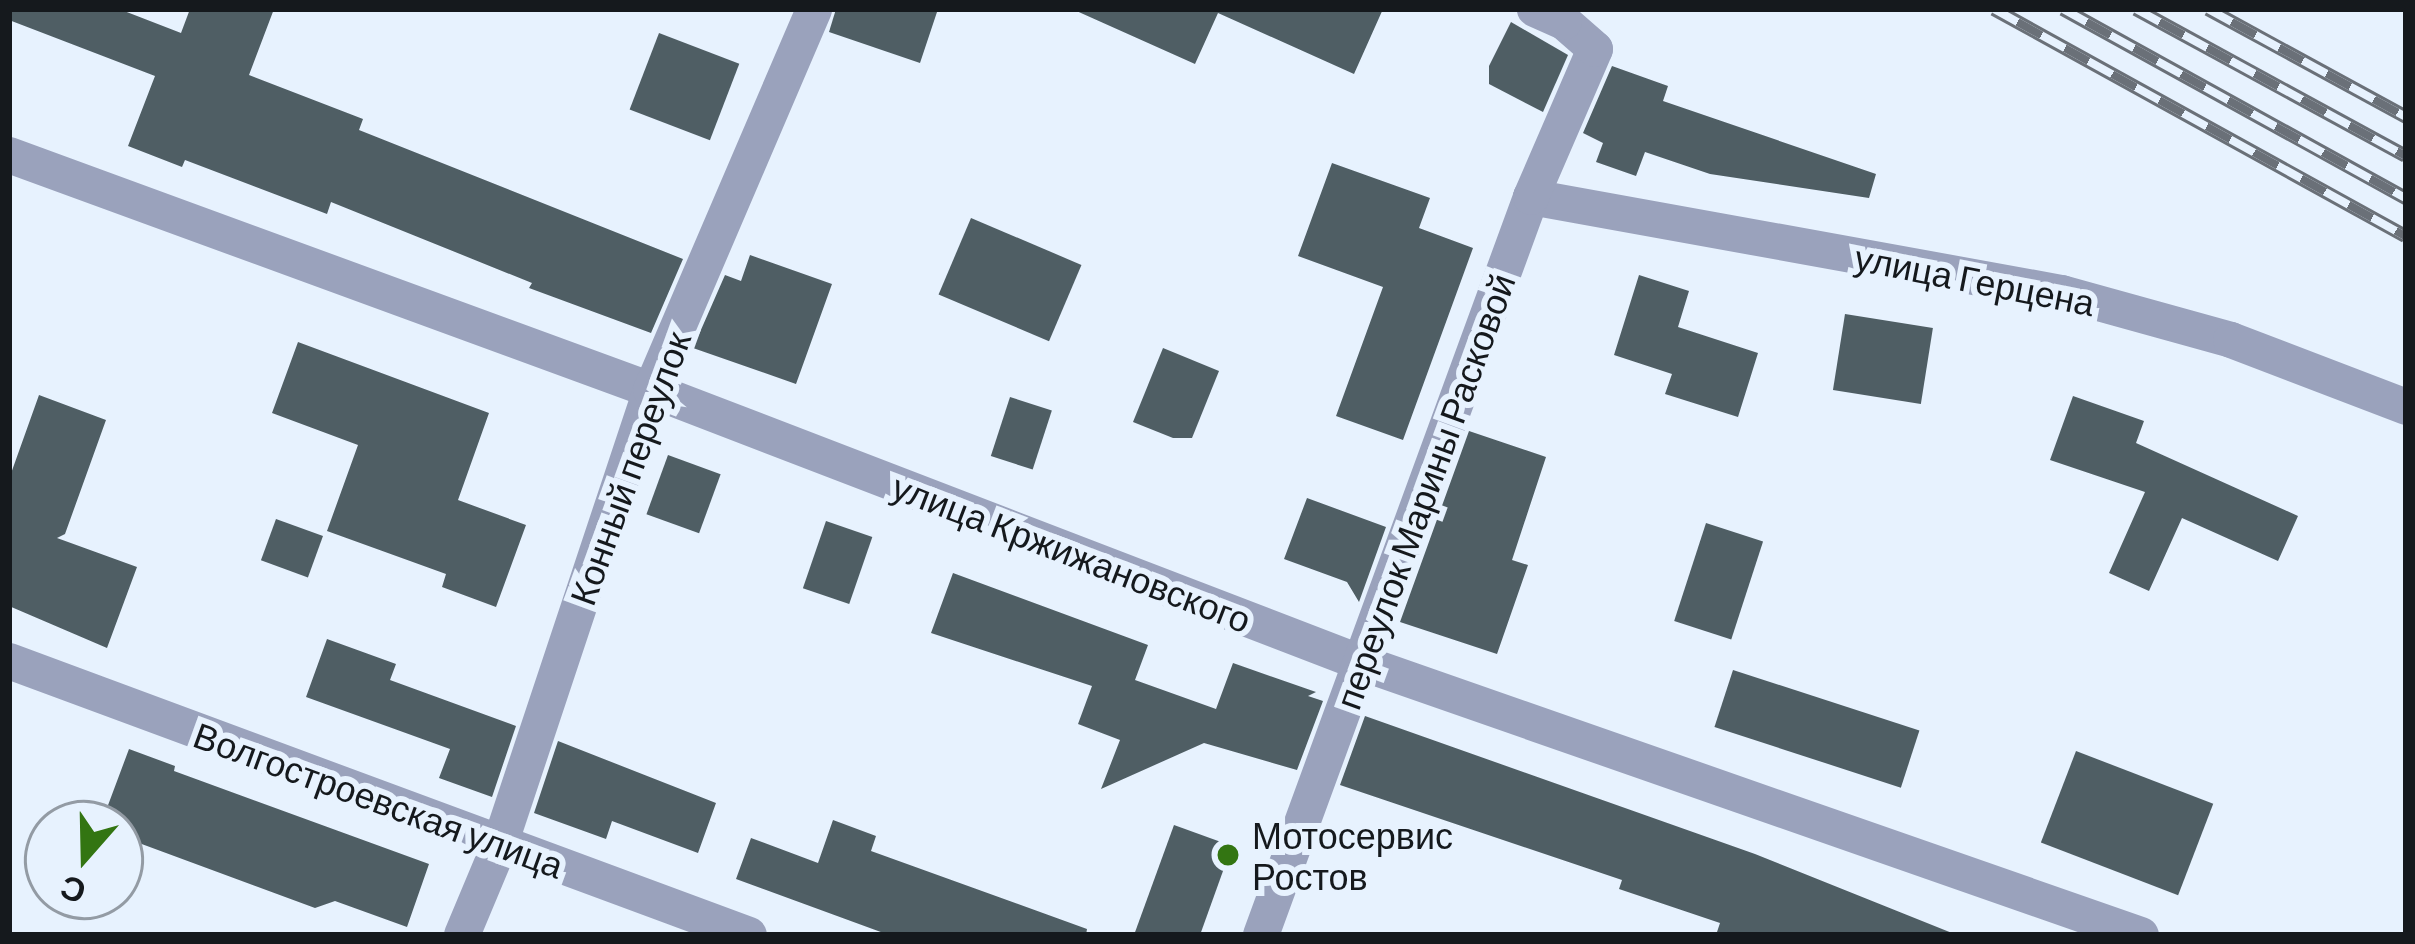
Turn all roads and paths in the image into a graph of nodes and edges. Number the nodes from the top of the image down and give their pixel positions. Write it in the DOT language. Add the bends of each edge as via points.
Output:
graph roads {
  1 [pos="814,9"];
  2 [pos="1535,9"];
  3 [pos="9,155"];
  4 [pos="1531,197"];
  5 [pos="651,390"];
  6 [pos="2406,407"];
  7 [pos="9,662"];
  8 [pos="1362,663"];
  9 [pos="500,844"];
  10 [pos="462,935"];
  11 [pos="749,935"];
  12 [pos="1261,935"];
  13 [pos="2141,935"];
  1 -- 5 [label="street, Конный переулок"];
  2 -- 4 [label="street, переулок Марины Расковой" via="1594,49"];
  3 -- 5 [label="street, улица Кржижановского"];
  4 -- 6 [label="street, улица Герцена" via="2062,292 2231,340"];
  4 -- 8 [label="street, переулок Марины Расковой"];
  5 -- 8 [label="street, улица Кржижановского"];
  5 -- 9 [label="street, Конный переулок"];
  7 -- 9 [label="street, Волгостроевская улица"];
  8 -- 12 [label="street, переулок Марины Расковой"];
  8 -- 13 [label="street, улица Кржижановского"];
  9 -- 10 [label="street, Конный переулок"];
  9 -- 11 [label="street, Волгостроевская улица"];
}
